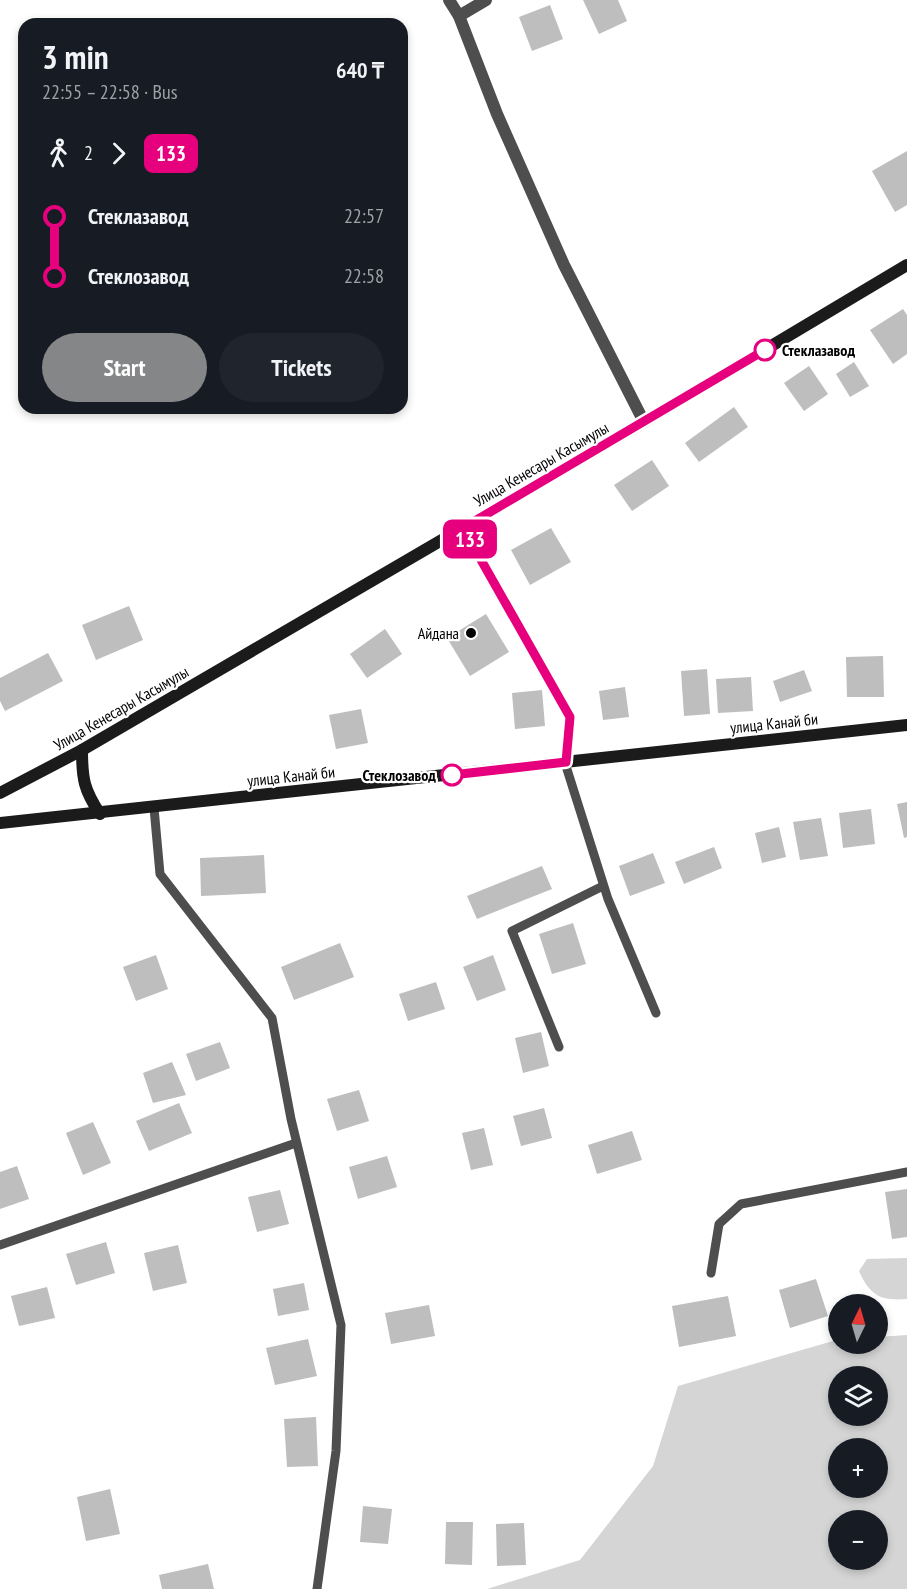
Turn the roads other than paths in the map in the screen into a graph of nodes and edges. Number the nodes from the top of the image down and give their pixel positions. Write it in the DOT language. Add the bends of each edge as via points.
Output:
graph roads {
  1 [pos="449,0"];
  2 [pos="486,0"];
  3 [pos="459,16"];
  4 [pos="907,265"];
  5 [pos="644,423"];
  6 [pos="463,528"];
  7 [pos="907,725"];
  8 [pos="82,750"];
  9 [pos="566,762"];
  10 [pos="0,793"];
  11 [pos="154,807"];
  12 [pos="100,814"];
  13 [pos="0,823"];
  14 [pos="603,886"];
  15 [pos="656,1013"];
  16 [pos="559,1047"];
  17 [pos="296,1143"];
  18 [pos="907,1172"];
  19 [pos="0,1245"];
  20 [pos="711,1273"];
  21 [pos="317,1589"];
  1 -- 3 [label="street"];
  2 -- 3 [label="street"];
  3 -- 5 [label="street" via="497,114 564,265"];
  4 -- 5 [label="main road, Улица Кенесары Касымулы"];
  5 -- 6 [label="main road, Улица Кенесары Касымулы"];
  6 -- 8 [label="main road, Улица Кенесары Касымулы"];
  6 -- 9 [label="lane" via="570,717"];
  7 -- 9 [label="main road, улица Канай би"];
  8 -- 10 [label="main road, Улица Кенесары Касымулы"];
  8 -- 12 [label="main road" via="84,785"];
  9 -- 11 [label="main road, улица Канай би"];
  9 -- 14 [label="lane"];
  11 -- 12 [label="main road, улица Канай би"];
  11 -- 17 [label="lane" via="160,874 272,1018"];
  12 -- 13 [label="main road, улица Канай би"];
  14 -- 15 [label="lane"];
  14 -- 16 [label="lane" via="512,931"];
  17 -- 19 [label="lane"];
  17 -- 21 [label="lane" via="341,1325 336,1451"];
  18 -- 20 [label="lane" via="741,1204 719,1224"];
}
